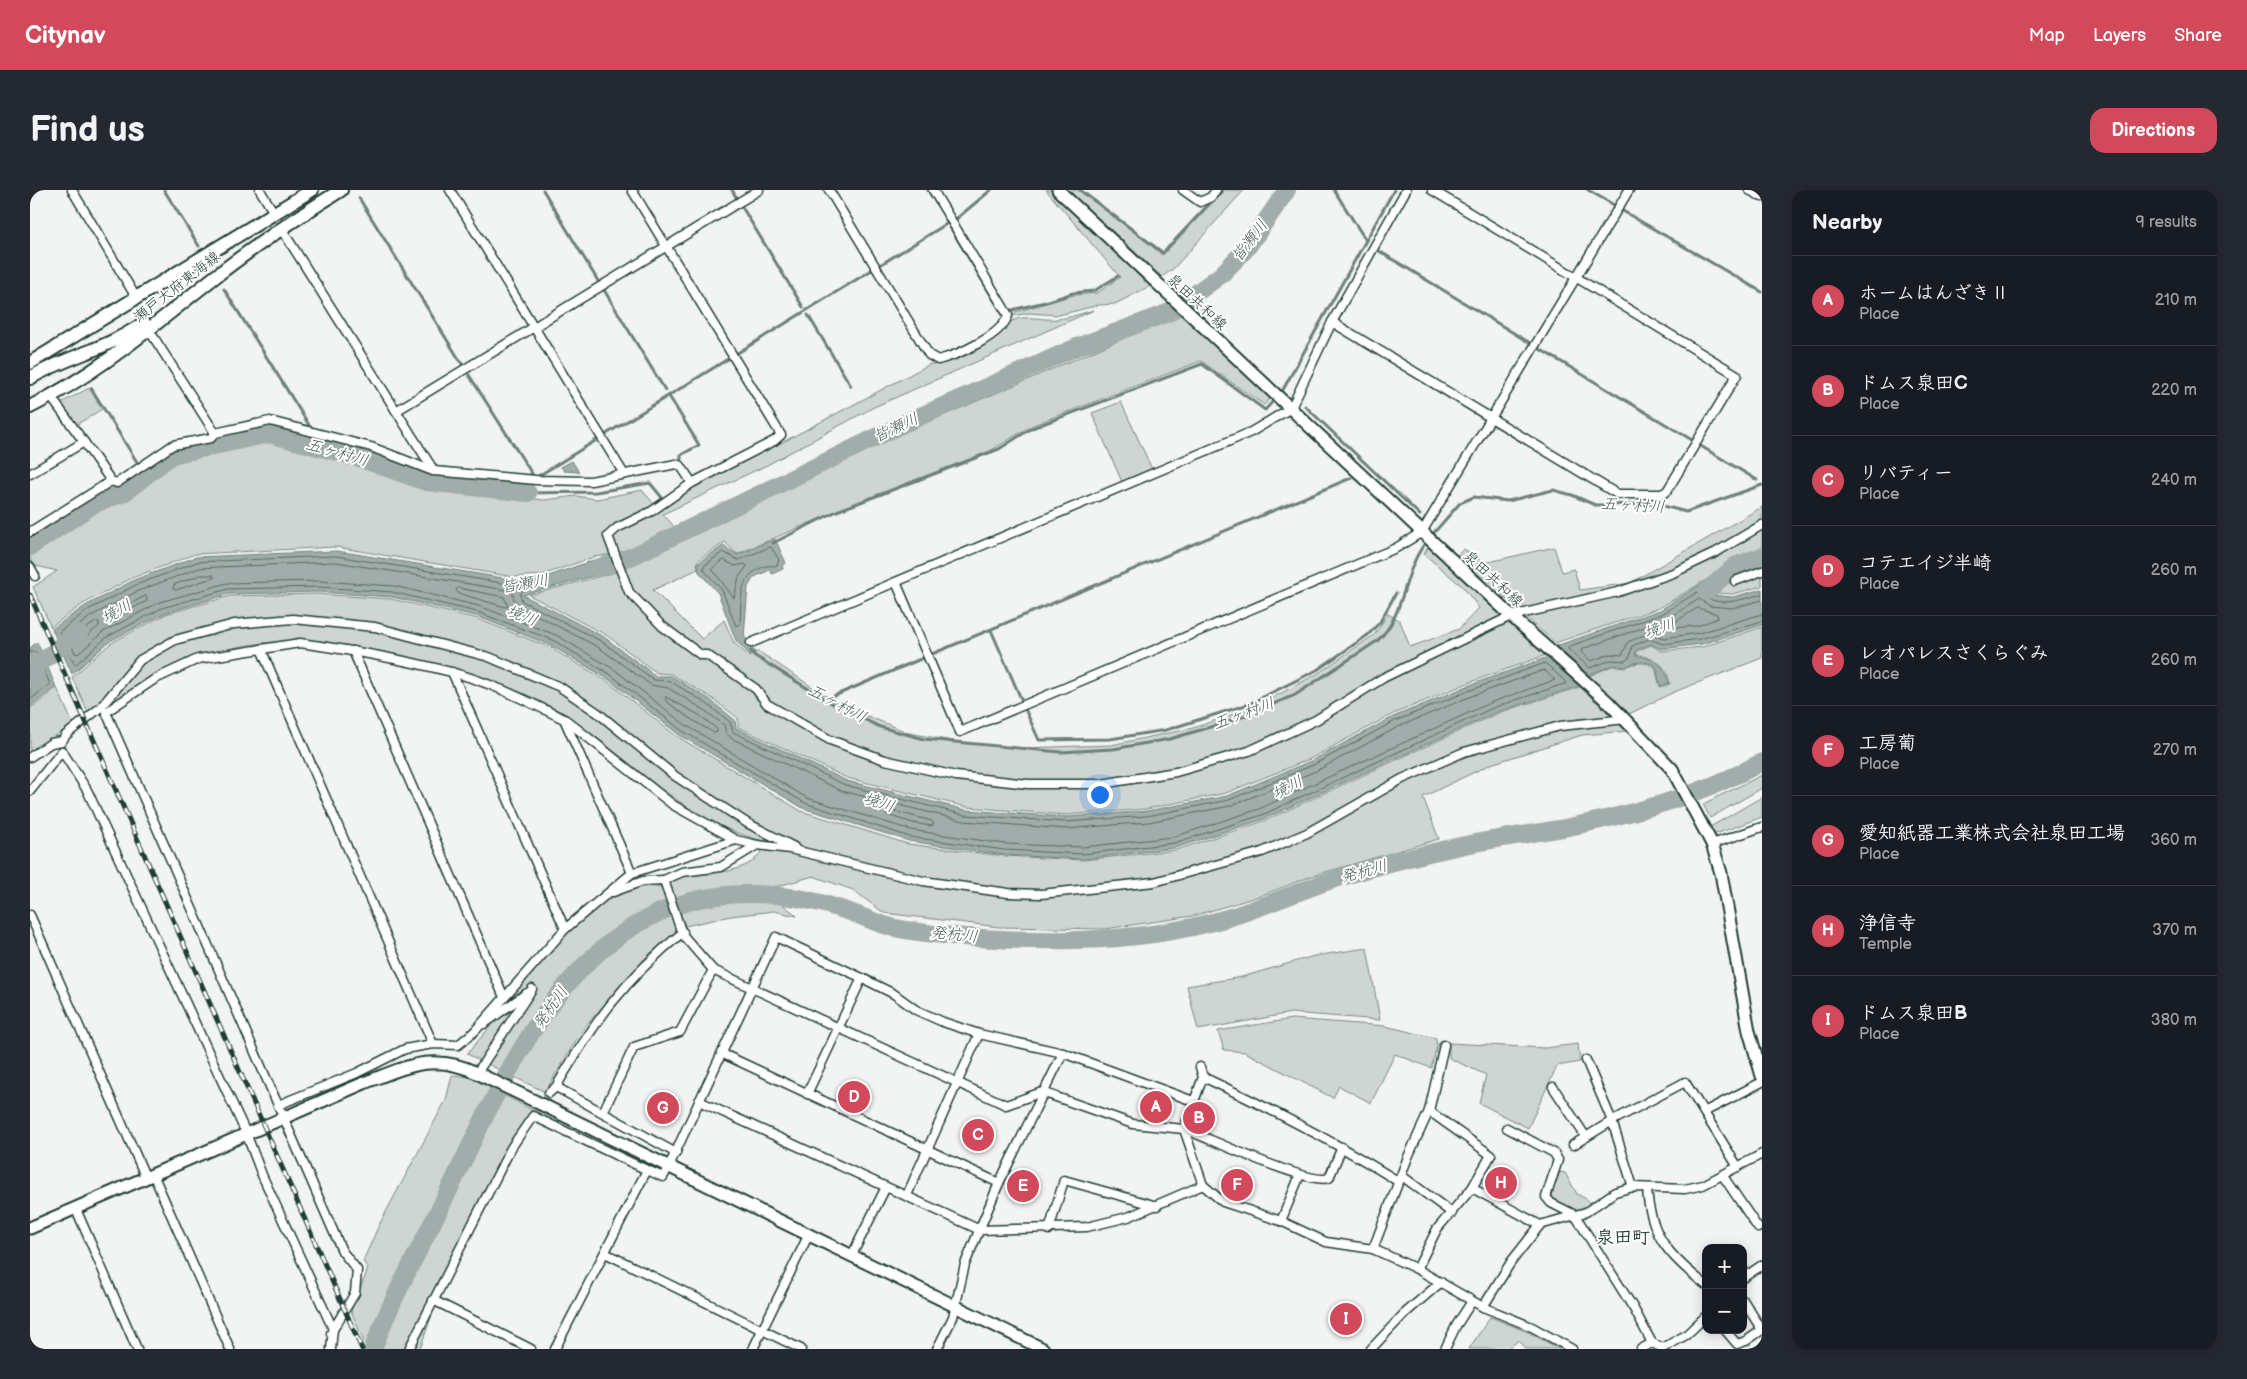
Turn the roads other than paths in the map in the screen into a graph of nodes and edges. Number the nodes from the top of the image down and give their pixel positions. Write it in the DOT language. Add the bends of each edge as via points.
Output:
graph roads {
  1 [pos="72,190"];
  2 [pos="260,190"];
  3 [pos="312,190"];
  4 [pos="341,190"];
  5 [pos="450,190"];
  6 [pos="632,190"];
  7 [pos="759,190"];
  8 [pos="829,190"];
  9 [pos="933,190"];
  10 [pos="1058,190"];
  11 [pos="1183,190"];
  12 [pos="1216,190"];
  13 [pos="1406,190"];
  14 [pos="1432,190"];
  15 [pos="1629,190"];
  16 [pos="1749,190"];
  17 [pos="1762,197"];
  18 [pos="274,214"];
  19 [pos="281,228"];
  20 [pos="666,246"];
  21 [pos="1576,277"];
  22 [pos="137,299"];
  23 [pos="187,299"];
  24 [pos="1332,322"];
  25 [pos="535,327"];
  26 [pos="149,330"];
  27 [pos="30,363"];
  28 [pos="30,378"];
  29 [pos="51,397"];
  30 [pos="1289,406"];
  31 [pos="30,407"];
  32 [pos="396,411"];
  33 [pos="1490,417"];
  34 [pos="215,433"];
  35 [pos="84,442"];
  36 [pos="434,471"];
  37 [pos="30,474"];
  38 [pos="624,474"];
  39 [pos="111,481"];
  40 [pos="692,483"];
  41 [pos="1762,525"];
  42 [pos="30,532"];
  43 [pos="1423,533"];
  44 [pos="30,567"];
  45 [pos="1762,571"];
  46 [pos="35,576"];
  47 [pos="1735,581"];
  48 [pos="896,582"];
  49 [pos="1515,619"];
  50 [pos="752,643"];
  51 [pos="261,649"];
  52 [pos="353,651"];
  53 [pos="452,672"];
  54 [pos="104,709"];
  55 [pos="564,719"];
  56 [pos="1626,719"];
  57 [pos="62,740"];
  58 [pos="62,752"];
  59 [pos="30,757"];
  60 [pos="30,791"];
  61 [pos="1762,827"];
  62 [pos="736,840"];
  63 [pos="1712,844"];
  64 [pos="757,845"];
  65 [pos="805,852"];
  66 [pos="632,873"];
  67 [pos="664,881"];
  68 [pos="606,894"];
  69 [pos="30,915"];
  70 [pos="564,929"];
  71 [pos="682,932"];
  72 [pos="712,970"];
  73 [pos="862,978"];
  74 [pos="750,989"];
  75 [pos="504,996"];
  76 [pos="838,1030"];
  77 [pos="475,1032"];
  78 [pos="979,1034"];
  79 [pos="433,1044"];
  80 [pos="1444,1045"];
  81 [pos="721,1053"];
  82 [pos="1062,1053"];
  83 [pos="1586,1060"];
  84 [pos="1200,1067"];
  85 [pos="479,1074"];
  86 [pos="1762,1075"];
  87 [pos="1203,1077"];
  88 [pos="957,1083"];
  89 [pos="556,1087"];
  90 [pos="1553,1087"];
  91 [pos="1042,1092"];
  92 [pos="549,1093"];
  93 [pos="807,1094"];
  94 [pos="699,1101"];
  95 [pos="1193,1101"];
  96 [pos="278,1105"];
  97 [pos="1429,1111"];
  98 [pos="603,1112"];
  99 [pos="1704,1112"];
  100 [pos="283,1118"];
  101 [pos="1612,1121"];
  102 [pos="1184,1128"];
  103 [pos="1507,1128"];
  104 [pos="246,1132"];
  105 [pos="1586,1137"];
  106 [pos="1573,1145"];
  107 [pos="1342,1147"];
  108 [pos="928,1149"];
  109 [pos="676,1153"];
  110 [pos="1762,1154"];
  111 [pos="669,1166"];
  112 [pos="1738,1167"];
  113 [pos="647,1170"];
  114 [pos="1300,1175"];
  115 [pos="149,1176"];
  116 [pos="1723,1176"];
  117 [pos="1401,1179"];
  118 [pos="999,1183"];
  119 [pos="1202,1185"];
  120 [pos="886,1187"];
  121 [pos="1472,1188"];
  122 [pos="1633,1188"];
  123 [pos="1647,1189"];
  124 [pos="907,1195"];
  125 [pos="1158,1206"];
  126 [pos="76,1209"];
  127 [pos="1452,1213"];
  128 [pos="1575,1215"];
  129 [pos="1281,1221"];
  130 [pos="1540,1225"];
  131 [pos="31,1226"];
  132 [pos="1758,1228"];
  133 [pos="980,1230"];
  134 [pos="1049,1230"];
  135 [pos="809,1234"];
  136 [pos="1373,1249"];
  137 [pos="605,1253"];
  138 [pos="852,1255"];
  139 [pos="1762,1265"];
  140 [pos="1417,1268"];
  141 [pos="1747,1275"];
  142 [pos="1442,1282"];
  143 [pos="1702,1282"];
  144 [pos="433,1300"];
  145 [pos="1472,1300"];
  146 [pos="955,1306"];
  147 [pos="1483,1306"];
  148 [pos="1747,1306"];
  149 [pos="1702,1320"];
  150 [pos="333,1329"];
  151 [pos="762,1330"];
  152 [pos="1762,1330"];
  153 [pos="1728,1334"];
  154 [pos="1652,1343"];
  155 [pos="137,1349"];
  156 [pos="230,1349"];
  157 [pos="326,1349"];
  158 [pos="331,1349"];
  159 [pos="409,1349"];
  160 [pos="531,1349"];
  161 [pos="555,1349"];
  162 [pos="753,1349"];
  163 [pos="801,1349"];
  164 [pos="937,1349"];
  165 [pos="1043,1349"];
  166 [pos="1371,1349"];
  167 [pos="1445,1349"];
  168 [pos="1572,1349"];
  169 [pos="1641,1349"];
  1 -- 22 [label="street"];
  2 -- 18 [label="street"];
  3 -- 18 [label="main road, 瀬戸大府東海線"];
  4 -- 19 [label="main road, 瀬戸大府東海線"];
  5 -- 25 [label="street"];
  6 -- 20 [label="street"];
  7 -- 20 [label="street"];
  8 -- 9 [label="street" via="933,358 938,360 975,345 1007,320 1006,309"];
  10 -- 30 [label="main road, 泉田共和線"];
  11 -- 12 [label="street" via="1200,202 1211,197"];
  13 -- 24 [label="street"];
  14 -- 21 [label="street"];
  15 -- 21 [label="street"];
  16 -- 17 [label="street"];
  18 -- 22 [label="main road, 瀬戸大府東海線"];
  19 -- 23 [label="main road, 瀬戸大府東海線"];
  19 -- 32 [label="street"];
  20 -- 25 [label="street"];
  20 -- 40 [label="street" via="781,435"];
  21 -- 33 [label="street"];
  21 -- 33 [label="street" via="1737,374 1667,491 1662,494 1617,494"];
  22 -- 27 [label="main road, 瀬戸大府東海線"];
  23 -- 26 [label="main road, 瀬戸大府東海線"];
  23 -- 28 [label="main road" via="164,309 110,344 44,369"];
  24 -- 30 [label="street"];
  24 -- 33 [label="street"];
  25 -- 32 [label="street"];
  25 -- 38 [label="street"];
  26 -- 29 [label="main road, 瀬戸大府東海線"];
  26 -- 34 [label="street"];
  29 -- 31 [label="main road, 瀬戸大府東海線"];
  29 -- 35 [label="street"];
  30 -- 43 [label="main road, 泉田共和線"];
  30 -- 48 [label="street" via="1251,432"];
  32 -- 36 [label="street"];
  33 -- 43 [label="street"];
  34 -- 36 [label="street" via="270,421 371,447"];
  34 -- 39 [label="street" via="211,438 173,445 117,483"];
  35 -- 37 [label="street"];
  35 -- 39 [label="street"];
  36 -- 38 [label="street" via="533,480 591,481"];
  38 -- 40 [label="street" via="676,464 681,466"];
  39 -- 42 [label="street"];
  40 -- 49 [label="street" via="608,536 629,592 662,626 756,689 767,704 830,740 885,760 956,776 1028,784 1101,784 1176,772 1248,751 1316,720 1382,678"];
  41 -- 49 [label="street" via="1689,565 1618,592"];
  43 -- 48 [label="street" via="1396,548 960,732"];
  43 -- 49 [label="main road, 泉田共和線"];
  44 -- 46 [label="street"];
  45 -- 47 [label="street"];
  48 -- 50 [label="street"];
  49 -- 56 [label="main road, 泉田共和線"];
  51 -- 52 [label="street" via="300,643"];
  51 -- 54 [label="street" via="198,659 155,679"];
  51 -- 79 [label="street"];
  52 -- 53 [label="street"];
  52 -- 75 [label="street"];
  53 -- 55 [label="street" via="510,692"];
  53 -- 70 [label="street"];
  54 -- 57 [label="street"];
  54 -- 65 [label="street" via="140,660 175,640 234,624 293,618 375,627 489,657 560,687 598,713 675,776 747,823"];
  54 -- 96 [label="street"];
  55 -- 62 [label="street" via="673,805"];
  55 -- 66 [label="street"];
  56 -- 63 [label="main road, 泉田共和線" via="1672,769"];
  56 -- 65 [label="street" via="1560,726 1464,752 1402,779 1307,833 1262,852 1154,882 1041,894 1008,893 923,881"];
  57 -- 58 [label="street"];
  57 -- 59 [label="street" via="51,743"];
  58 -- 60 [label="street"];
  58 -- 104 [label="street" via="87,790"];
  61 -- 63 [label="street"];
  62 -- 64 [label="street"];
  62 -- 66 [label="street"];
  63 -- 86 [label="main road, 泉田共和線" via="1721,873 1749,1031"];
  64 -- 65 [label="street"];
  64 -- 67 [label="street" via="721,867 682,872"];
  66 -- 68 [label="street"];
  67 -- 68 [label="street" via="643,881"];
  67 -- 71 [label="street"];
  68 -- 70 [label="street"];
  69 -- 115 [label="street"];
  70 -- 75 [label="street"];
  71 -- 72 [label="street"];
  71 -- 89 [label="street" via="649,959 615,996"];
  72 -- 74 [label="street"];
  72 -- 98 [label="street" via="680,1032 634,1047"];
  73 -- 74 [label="street" via="776,937"];
  73 -- 76 [label="street"];
  73 -- 78 [label="street" via="894,994 916,1010"];
  74 -- 76 [label="street"];
  74 -- 81 [label="street"];
  75 -- 77 [label="street"];
  76 -- 88 [label="street"];
  76 -- 93 [label="street"];
  77 -- 79 [label="street" via="458,1045"];
  77 -- 85 [label="street" via="532,989"];
  78 -- 82 [label="street"];
  78 -- 88 [label="street"];
  79 -- 96 [label="street" via="405,1049 357,1073"];
  80 -- 97 [label="street"];
  81 -- 93 [label="street"];
  81 -- 94 [label="street"];
  82 -- 91 [label="street"];
  82 -- 95 [label="street"];
  83 -- 101 [label="street"];
  84 -- 87 [label="street"];
  85 -- 100 [label="main road" via="450,1063 415,1063"];
  85 -- 111 [label="main road"];
  86 -- 99 [label="street"];
  87 -- 95 [label="street"];
  87 -- 107 [label="street"];
  88 -- 91 [label="street" via="1006,1105"];
  88 -- 108 [label="street"];
  89 -- 92 [label="street"];
  89 -- 98 [label="street"];
  90 -- 105 [label="street"];
  91 -- 102 [label="street" via="1133,1124"];
  91 -- 118 [label="street" via="1022,1141"];
  93 -- 108 [label="street"];
  94 -- 109 [label="street"];
  94 -- 120 [label="street"];
  95 -- 102 [label="street"];
  96 -- 100 [label="street"];
  97 -- 117 [label="street"];
  97 -- 121 [label="street" via="1491,1155"];
  98 -- 109 [label="street"];
  99 -- 101 [label="street" via="1685,1082"];
  99 -- 112 [label="street"];
  100 -- 104 [label="main road"];
  100 -- 150 [label="street" via="342,1251 357,1270 355,1293"];
  101 -- 105 [label="street"];
  101 -- 122 [label="street"];
  102 -- 114 [label="street"];
  102 -- 119 [label="street"];
  103 -- 128 [label="street" via="1554,1153 1558,1168 1546,1197 1551,1204"];
  104 -- 115 [label="main road"];
  104 -- 150 [label="street" via="262,1175"];
  105 -- 106 [label="street"];
  107 -- 114 [label="street" via="1329,1178 1324,1180"];
  107 -- 117 [label="street"];
  108 -- 118 [label="street"];
  108 -- 124 [label="street"];
  109 -- 111 [label="street"];
  110 -- 112 [label="street"];
  111 -- 113 [label="street" via="663,1177"];
  111 -- 135 [label="main road"];
  112 -- 116 [label="street"];
  113 -- 137 [label="street"];
  113 -- 144 [label="street" via="534,1114 512,1148"];
  114 -- 129 [label="street"];
  115 -- 126 [label="main road"];
  115 -- 156 [label="street"];
  116 -- 123 [label="street" via="1685,1189"];
  116 -- 132 [label="street"];
  117 -- 127 [label="street"];
  117 -- 136 [label="street"];
  118 -- 133 [label="street"];
  119 -- 125 [label="street"];
  119 -- 129 [label="street" via="1223,1202"];
  120 -- 124 [label="street"];
  120 -- 138 [label="street"];
  121 -- 127 [label="street"];
  121 -- 130 [label="street"];
  122 -- 123 [label="street"];
  122 -- 128 [label="street" via="1615,1192 1586,1212"];
  123 -- 143 [label="street" via="1648,1212 1656,1232 1683,1268"];
  124 -- 133 [label="street"];
  125 -- 134 [label="street" via="1086,1227"];
  125 -- 134 [label="street" via="1064,1180"];
  126 -- 131 [label="main road"];
  126 -- 155 [label="street"];
  127 -- 140 [label="street" via="1437,1229"];
  128 -- 130 [label="street"];
  128 -- 154 [label="street"];
  129 -- 136 [label="street" via="1326,1242"];
  130 -- 147 [label="street"];
  133 -- 134 [label="street"];
  133 -- 146 [label="street" via="965,1264"];
  135 -- 138 [label="main road"];
  135 -- 151 [label="street"];
  136 -- 140 [label="street"];
  137 -- 151 [label="street"];
  137 -- 161 [label="street"];
  138 -- 146 [label="main road"];
  139 -- 141 [label="street"];
  140 -- 142 [label="street"];
  142 -- 145 [label="street"];
  142 -- 166 [label="street" via="1402,1315"];
  144 -- 159 [label="street"];
  144 -- 160 [label="street"];
  145 -- 147 [label="street"];
  145 -- 167 [label="street"];
  146 -- 164 [label="street"];
  146 -- 165 [label="main road"];
  147 -- 168 [label="street"];
  148 -- 152 [label="street"];
  149 -- 154 [label="street" via="1686,1335 1663,1348"];
  150 -- 157 [label="street"];
  150 -- 158 [label="street"];
  151 -- 162 [label="street"];
  151 -- 163 [label="street"];
  152 -- 153 [label="street" via="1737,1344"];
  154 -- 169 [label="street"];
}
